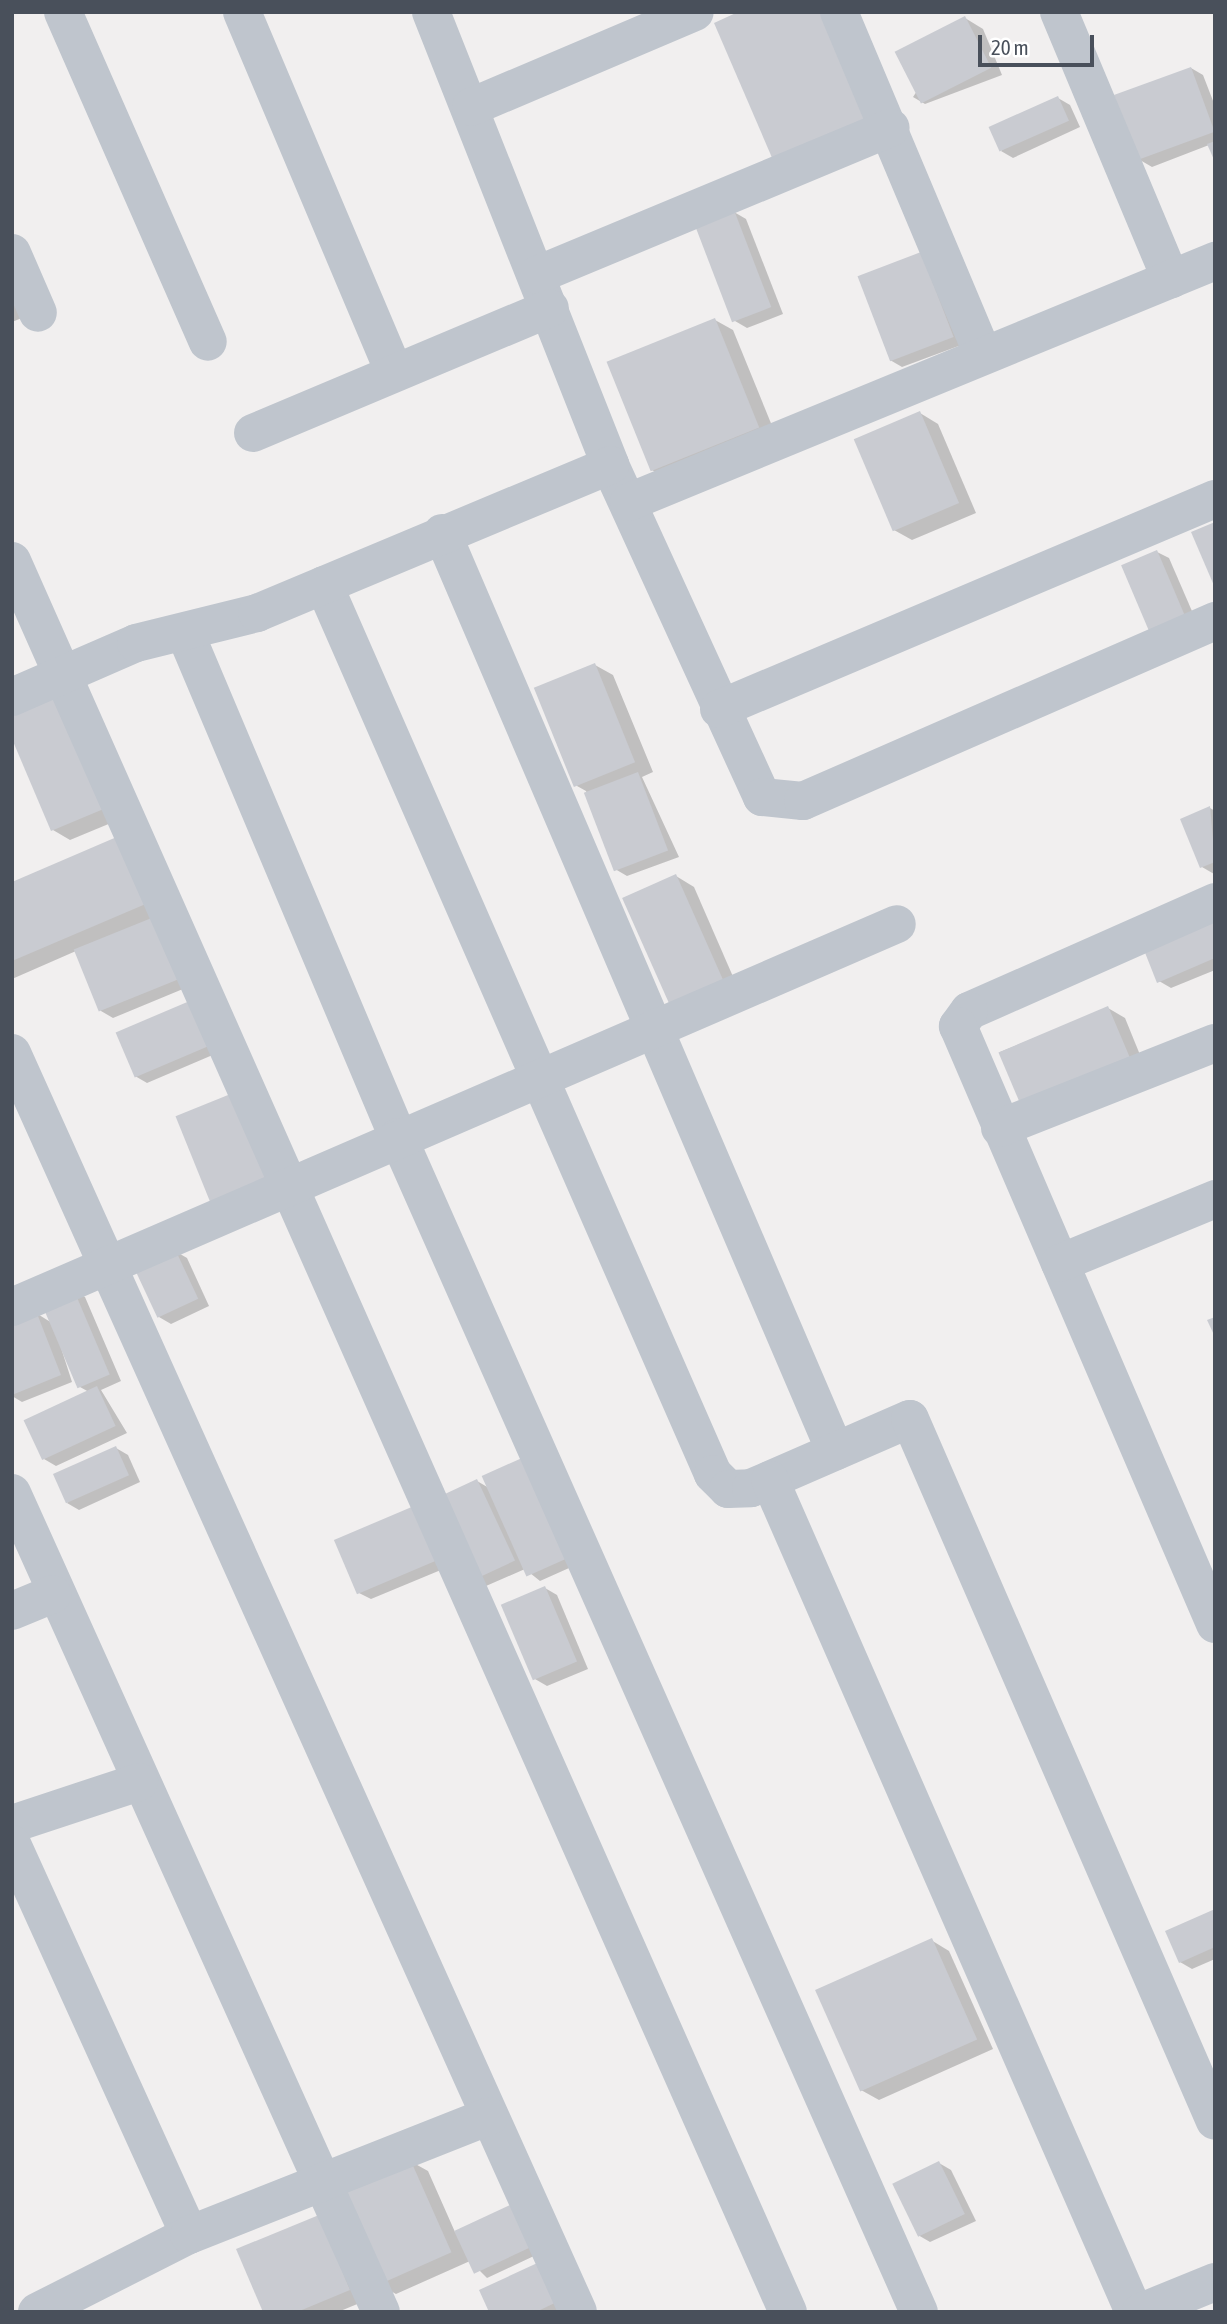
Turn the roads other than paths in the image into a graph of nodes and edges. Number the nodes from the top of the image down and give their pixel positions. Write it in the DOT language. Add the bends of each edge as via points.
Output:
graph roads {
  1 [pos="63,12"];
  2 [pos="242,12"];
  3 [pos="430,12"];
  4 [pos="695,12"];
  5 [pos="839,12"];
  6 [pos="1059,12"];
  7 [pos="633,24"];
  8 [pos="471,107"];
  9 [pos="891,128"];
  10 [pos="12,253"];
  11 [pos="1215,261"];
  12 [pos="1171,280"];
  13 [pos="543,291"];
  14 [pos="38,313"];
  15 [pos="208,342"];
  16 [pos="983,354"];
  17 [pos="394,371"];
  18 [pos="253,433"];
  19 [pos="610,465"];
  20 [pos="1215,499"];
  21 [pos="629,502"];
  22 [pos="442,533"];
  23 [pos="12,561"];
  24 [pos="324,586"];
  25 [pos="1215,621"];
  26 [pos="186,635"];
  27 [pos="61,675"];
  28 [pos="12,697"];
  29 [pos="719,709"];
  30 [pos="1215,902"];
  31 [pos="897,924"];
  32 [pos="654,1029"];
  33 [pos="1215,1043"];
  34 [pos="12,1052"];
  35 [pos="539,1079"];
  36 [pos="1000,1128"];
  37 [pos="398,1137"];
  38 [pos="285,1186"];
  39 [pos="1215,1199"];
  40 [pos="1059,1263"];
  41 [pos="109,1268"];
  42 [pos="12,1307"];
  43 [pos="835,1451"];
  44 [pos="770,1480"];
  45 [pos="12,1493"];
  46 [pos="53,1594"];
  47 [pos="12,1611"];
  48 [pos="1215,1624"];
  49 [pos="139,1782"];
  50 [pos="12,1824"];
  51 [pos="12,1844"];
  52 [pos="489,2116"];
  53 [pos="1215,2121"];
  54 [pos="326,2181"];
  55 [pos="189,2235"];
  56 [pos="1215,2282"];
  57 [pos="37,2312"];
  58 [pos="381,2312"];
  59 [pos="578,2312"];
  60 [pos="788,2312"];
  61 [pos="919,2312"];
  62 [pos="1134,2312"];
  63 [pos="1141,2312"];
  1 -- 15 [label="street"];
  2 -- 17 [label="street"];
  3 -- 8 [label="street"];
  4 -- 7 [label="street"];
  5 -- 9 [label="street"];
  6 -- 12 [label="street"];
  7 -- 8 [label="street"];
  8 -- 13 [label="street"];
  9 -- 13 [label="street"];
  9 -- 16 [label="street"];
  10 -- 14 [label="street"];
  11 -- 12 [label="street"];
  12 -- 16 [label="street"];
  13 -- 17 [label="street"];
  13 -- 19 [label="street"];
  16 -- 21 [label="street"];
  17 -- 18 [label="street"];
  19 -- 21 [label="street"];
  19 -- 22 [label="street"];
  20 -- 29 [label="street"];
  21 -- 29 [label="street"];
  22 -- 24 [label="street"];
  22 -- 32 [label="street"];
  23 -- 27 [label="street"];
  24 -- 26 [label="street"];
  24 -- 35 [label="street"];
  25 -- 29 [label="street" via="790,804 762,797"];
  26 -- 27 [label="street" via="136,643"];
  26 -- 37 [label="street"];
  27 -- 28 [label="street"];
  27 -- 38 [label="street"];
  30 -- 36 [label="street" via="961,1017 960,1036"];
  31 -- 32 [label="street"];
  32 -- 35 [label="street"];
  32 -- 43 [label="street"];
  33 -- 36 [label="street"];
  34 -- 41 [label="street"];
  35 -- 37 [label="street"];
  35 -- 44 [label="street" via="713,1474 738,1491"];
  36 -- 40 [label="street"];
  37 -- 38 [label="street"];
  37 -- 61 [label="street"];
  38 -- 41 [label="street"];
  38 -- 60 [label="street"];
  39 -- 40 [label="street"];
  40 -- 48 [label="street"];
  41 -- 42 [label="street"];
  41 -- 52 [label="street"];
  43 -- 44 [label="street"];
  43 -- 53 [label="street" via="910,1419"];
  44 -- 62 [label="street"];
  45 -- 46 [label="street"];
  46 -- 47 [label="street"];
  46 -- 49 [label="street"];
  49 -- 50 [label="street"];
  49 -- 54 [label="street"];
  51 -- 55 [label="street"];
  52 -- 54 [label="street"];
  52 -- 59 [label="street"];
  54 -- 55 [label="street"];
  54 -- 58 [label="street"];
  55 -- 57 [label="street"];
  56 -- 63 [label="street"];
}
